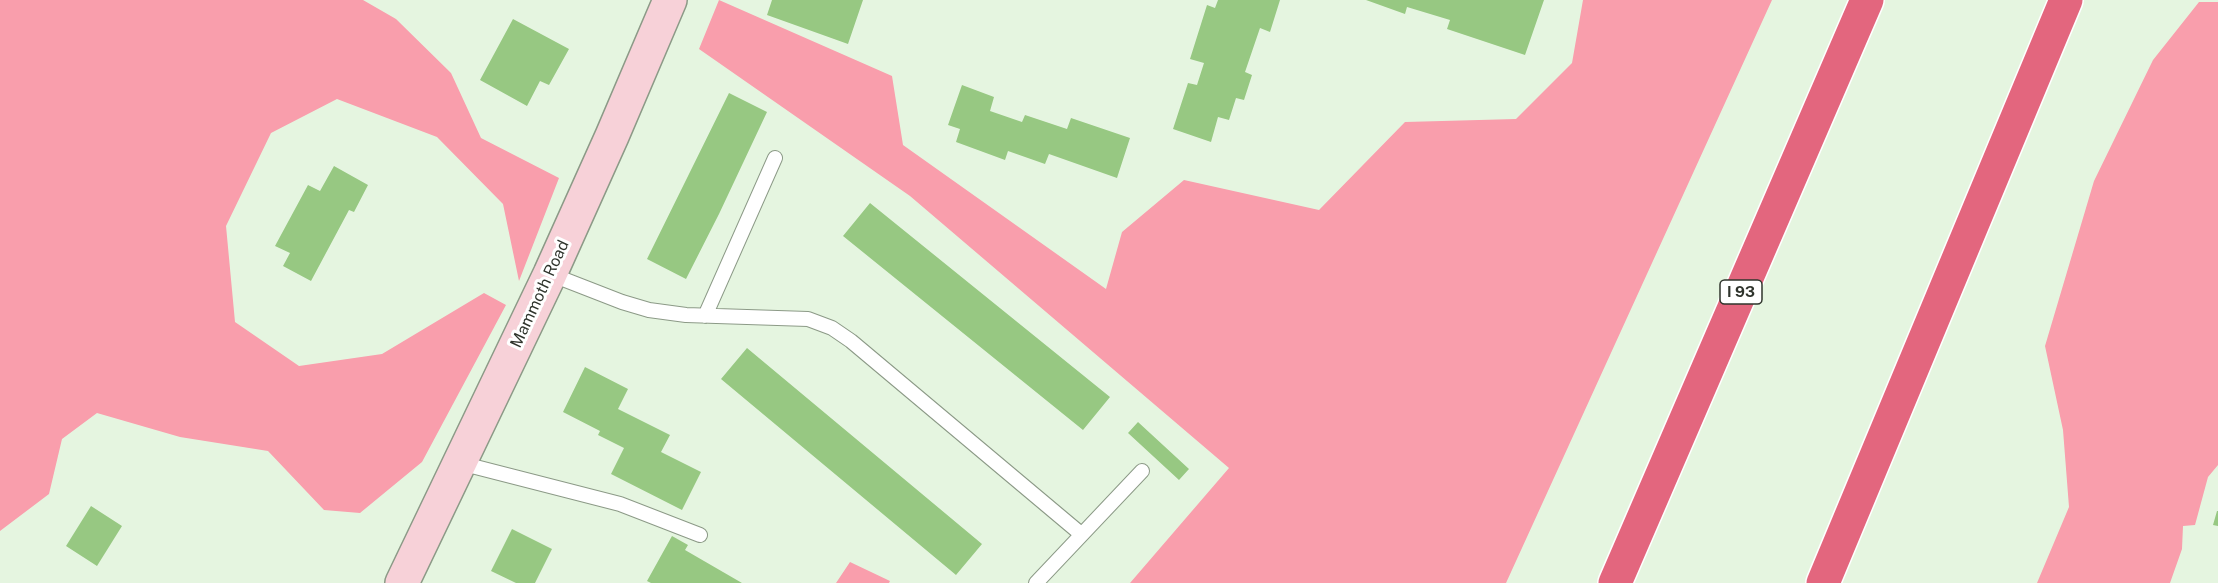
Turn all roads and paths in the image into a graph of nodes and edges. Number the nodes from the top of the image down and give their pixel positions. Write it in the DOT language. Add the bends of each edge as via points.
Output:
graph roads {
  1 [pos="670,0"];
  2 [pos="1867,0"];
  3 [pos="2066,0"];
  4 [pos="775,158"];
  5 [pos="550,274"];
  6 [pos="705,316"];
  7 [pos="460,463"];
  8 [pos="1142,471"];
  9 [pos="1082,534"];
  10 [pos="700,535"];
  11 [pos="402,583"];
  12 [pos="1036,583"];
  13 [pos="1615,583"];
  14 [pos="1823,583"];
  1 -- 5 [label="main road, Mammoth Road"];
  2 -- 13 [label="highway, I 93"];
  3 -- 14 [label="highway"];
  4 -- 6 [label="lane"];
  5 -- 6 [label="lane" via="649,310"];
  5 -- 7 [label="main road, Mammoth Road"];
  6 -- 9 [label="lane" via="808,318 832,328"];
  7 -- 10 [label="lane" via="620,504"];
  7 -- 11 [label="main road, Mammoth Road"];
  8 -- 9 [label="lane"];
  9 -- 12 [label="lane"];
}
